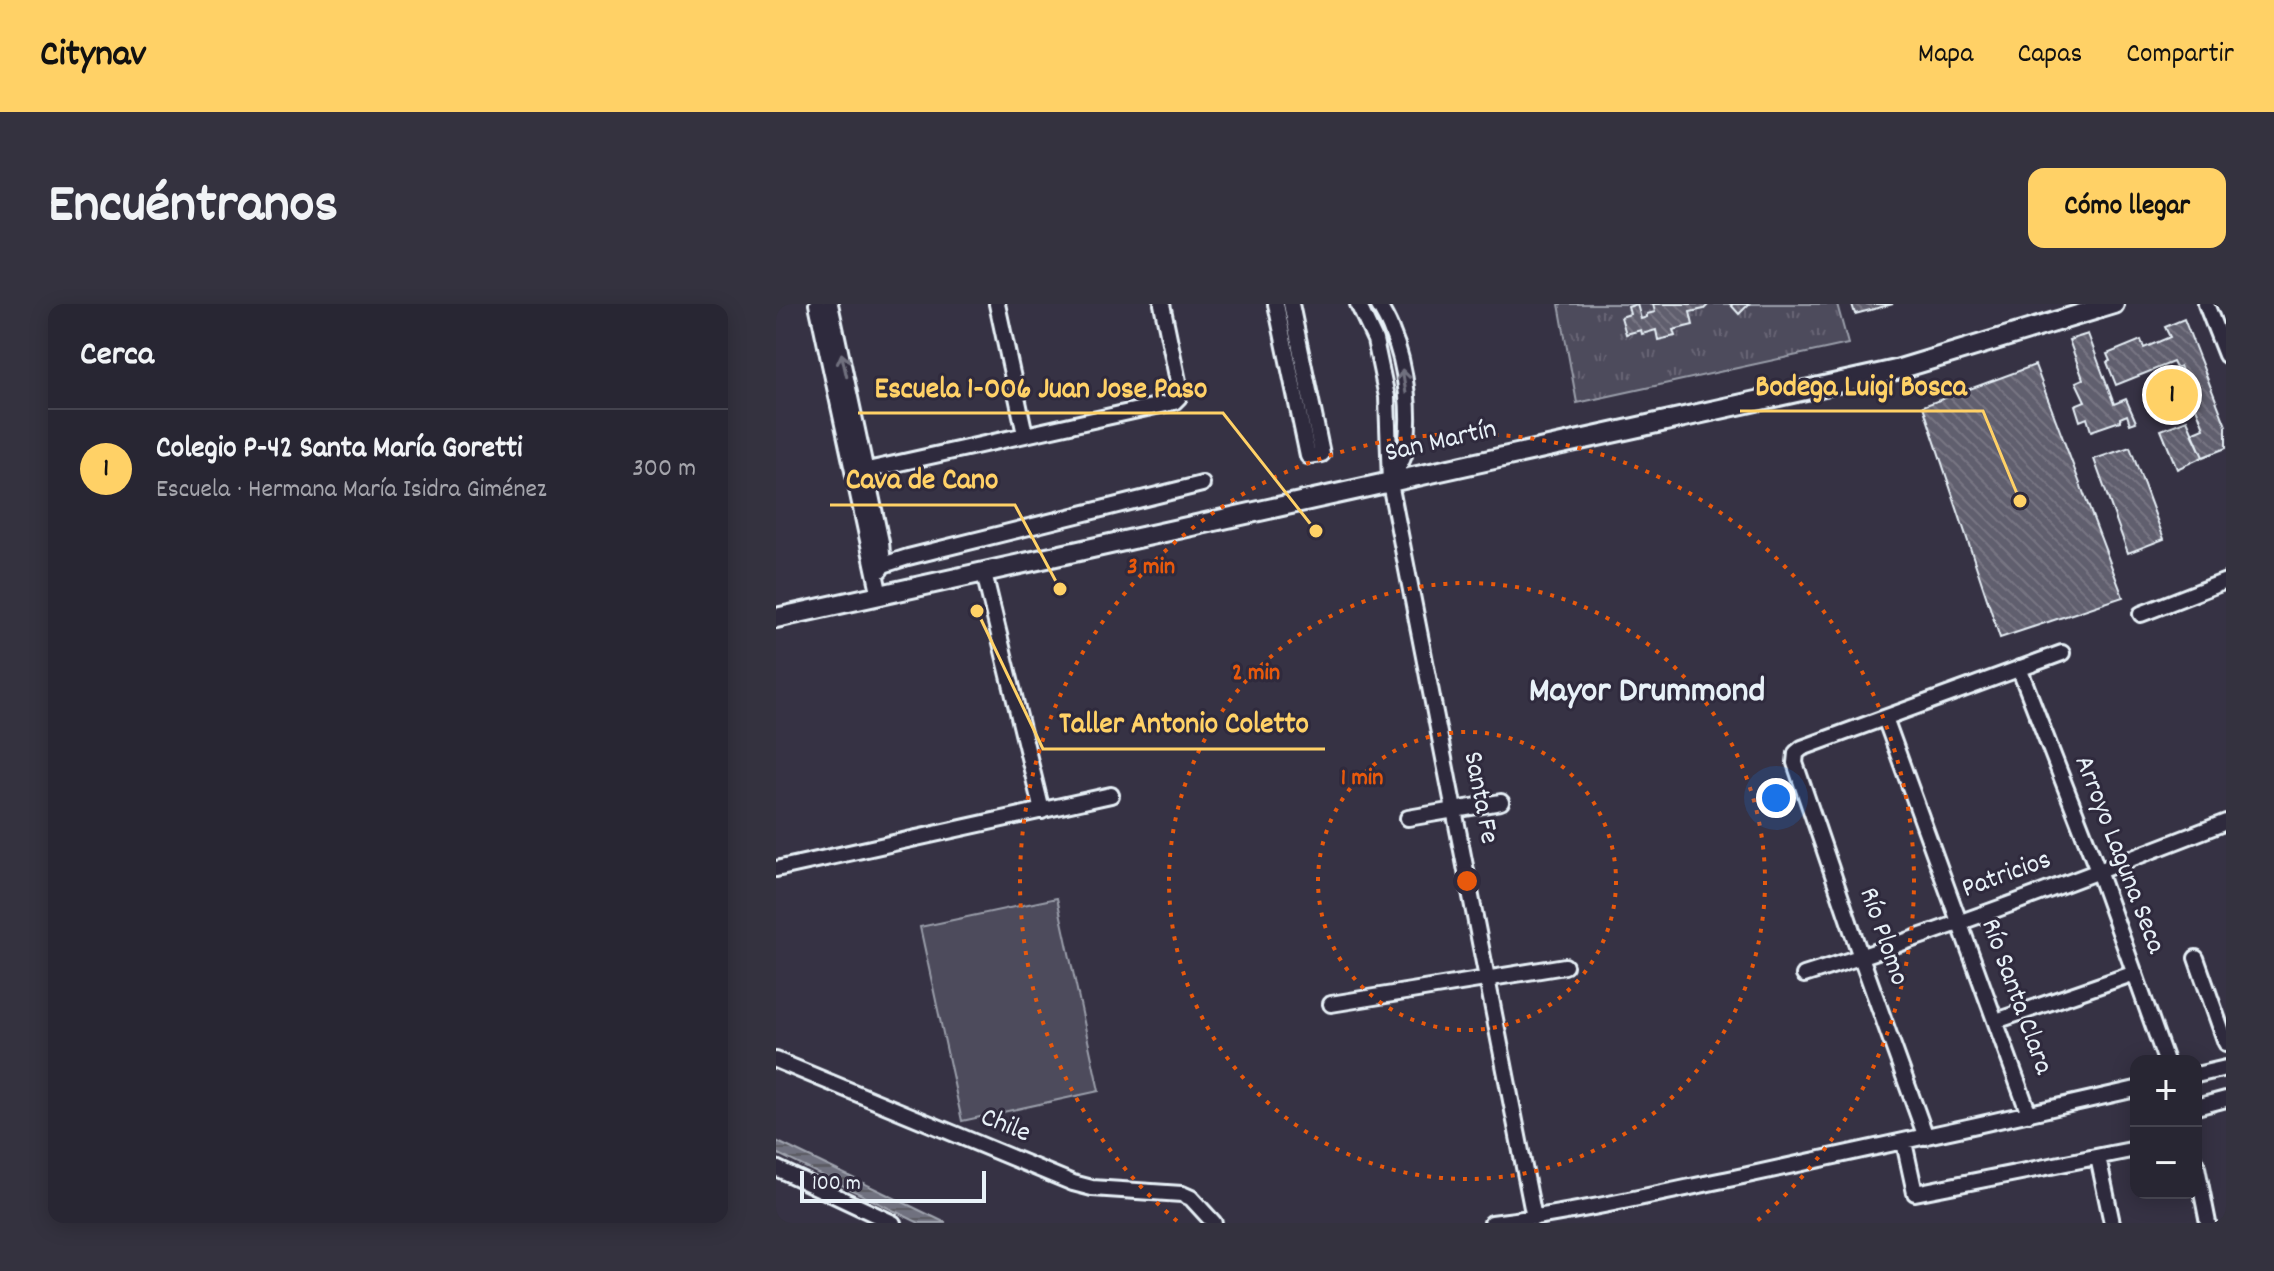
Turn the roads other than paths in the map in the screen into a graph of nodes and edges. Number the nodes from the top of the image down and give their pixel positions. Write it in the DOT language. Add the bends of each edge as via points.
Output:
graph roads {
  1 [pos="817,304"];
  2 [pos="830,304"];
  3 [pos="997,304"];
  4 [pos="1162,304"];
  5 [pos="1276,304"];
  6 [pos="1291,304"];
  7 [pos="1358,304"];
  8 [pos="1378,304"];
  9 [pos="2114,304"];
  10 [pos="2206,304"];
  11 [pos="1393,332"];
  12 [pos="1375,340"];
  13 [pos="2226,355"];
  14 [pos="1409,427"];
  15 [pos="1388,430"];
  16 [pos="1025,434"];
  17 [pos="861,471"];
  18 [pos="1390,483"];
  19 [pos="1202,484"];
  20 [pos="877,567"];
  21 [pos="984,573"];
  22 [pos="2226,581"];
  23 [pos="880,596"];
  24 [pos="2141,614"];
  25 [pos="776,618"];
  26 [pos="2062,653"];
  27 [pos="2019,668"];
  28 [pos="1885,718"];
  29 [pos="1111,795"];
  30 [pos="1501,802"];
  31 [pos="1455,810"];
  32 [pos="1042,811"];
  33 [pos="1408,818"];
  34 [pos="2226,822"];
  35 [pos="776,869"];
  36 [pos="2098,871"];
  37 [pos="1960,921"];
  38 [pos="1861,957"];
  39 [pos="2196,958"];
  40 [pos="1565,966"];
  41 [pos="2135,973"];
  42 [pos="1804,975"];
  43 [pos="1489,978"];
  44 [pos="1331,1004"];
  45 [pos="1996,1021"];
  46 [pos="2226,1043"];
  47 [pos="2164,1055"];
  48 [pos="776,1060"];
  49 [pos="2226,1068"];
  50 [pos="2202,1074"];
  51 [pos="2130,1090"];
  52 [pos="2226,1099"];
  53 [pos="2202,1105"];
  54 [pos="2029,1114"];
  55 [pos="1926,1137"];
  56 [pos="1904,1142"];
  57 [pos="2130,1150"];
  58 [pos="2098,1157"];
  59 [pos="776,1168"];
  60 [pos="2202,1192"];
  61 [pos="1534,1218"];
  62 [pos="893,1223"];
  63 [pos="1214,1223"];
  64 [pos="1492,1223"];
  65 [pos="2112,1223"];
  66 [pos="2208,1223"];
  1 -- 17 [label="street"];
  17 -- 2 [label="street, one-way"];
  3 -- 16 [label="street"];
  4 -- 16 [label="street" via="1180,391 1174,402"];
  5 -- 6 [label="street" via="1308,456 1322,454"];
  7 -- 12 [label="street, Santa Fe"];
  8 -- 11 [label="street"];
  9 -- 18 [label="main road, San Martín" via="1896,370"];
  10 -- 13 [label="street"];
  11 -- 12 [label="street"];
  14 -- 11 [label="street, one-way"];
  12 -- 15 [label="street, Santa Fe"];
  14 -- 15 [label="street"];
  14 -- 18 [label="street" via="1404,457"];
  15 -- 18 [label="street, Santa Fe"];
  16 -- 17 [label="street"];
  17 -- 20 [label="street"];
  18 -- 21 [label="main road, San Martín"];
  18 -- 31 [label="street, Santa Fe"];
  19 -- 20 [label="street"];
  20 -- 23 [label="street"];
  21 -- 23 [label="main road, San Martín"];
  21 -- 32 [label="street"];
  22 -- 24 [label="street"];
  23 -- 25 [label="main road, San Martín"];
  26 -- 27 [label="street"];
  27 -- 28 [label="street"];
  27 -- 36 [label="street, Arroyo Laguna Seca"];
  28 -- 37 [label="street, Río Santa Clara"];
  28 -- 38 [label="street, Río Plomo" via="1796,753"];
  29 -- 32 [label="street"];
  30 -- 31 [label="street"];
  31 -- 33 [label="street"];
  31 -- 43 [label="street, Santa Fe"];
  32 -- 35 [label="street"];
  34 -- 36 [label="street, Patricios"];
  36 -- 37 [label="street, Patricios"];
  36 -- 41 [label="street, Arroyo Laguna Seca"];
  37 -- 38 [label="street, Patricios"];
  37 -- 45 [label="street, Río Santa Clara"];
  38 -- 42 [label="street, Patricios"];
  38 -- 55 [label="street, Río Plomo"];
  39 -- 46 [label="street"];
  40 -- 43 [label="street"];
  41 -- 45 [label="street"];
  41 -- 47 [label="street, Arroyo Laguna Seca"];
  43 -- 44 [label="street"];
  43 -- 61 [label="street, Santa Fe"];
  45 -- 54 [label="street, Río Santa Clara"];
  48 -- 63 [label="street, Chile" via="1073,1183 1182,1194"];
  49 -- 50 [label="street"];
  51 -- 54 [label="street"];
  52 -- 53 [label="street"];
  54 -- 55 [label="street"];
  55 -- 56 [label="street"];
  56 -- 58 [label="street" via="1915,1193"];
  56 -- 61 [label="street"];
  57 -- 58 [label="street"];
  58 -- 65 [label="street"];
  59 -- 62 [label="street"];
  60 -- 66 [label="street"];
  61 -- 64 [label="street"];
}
